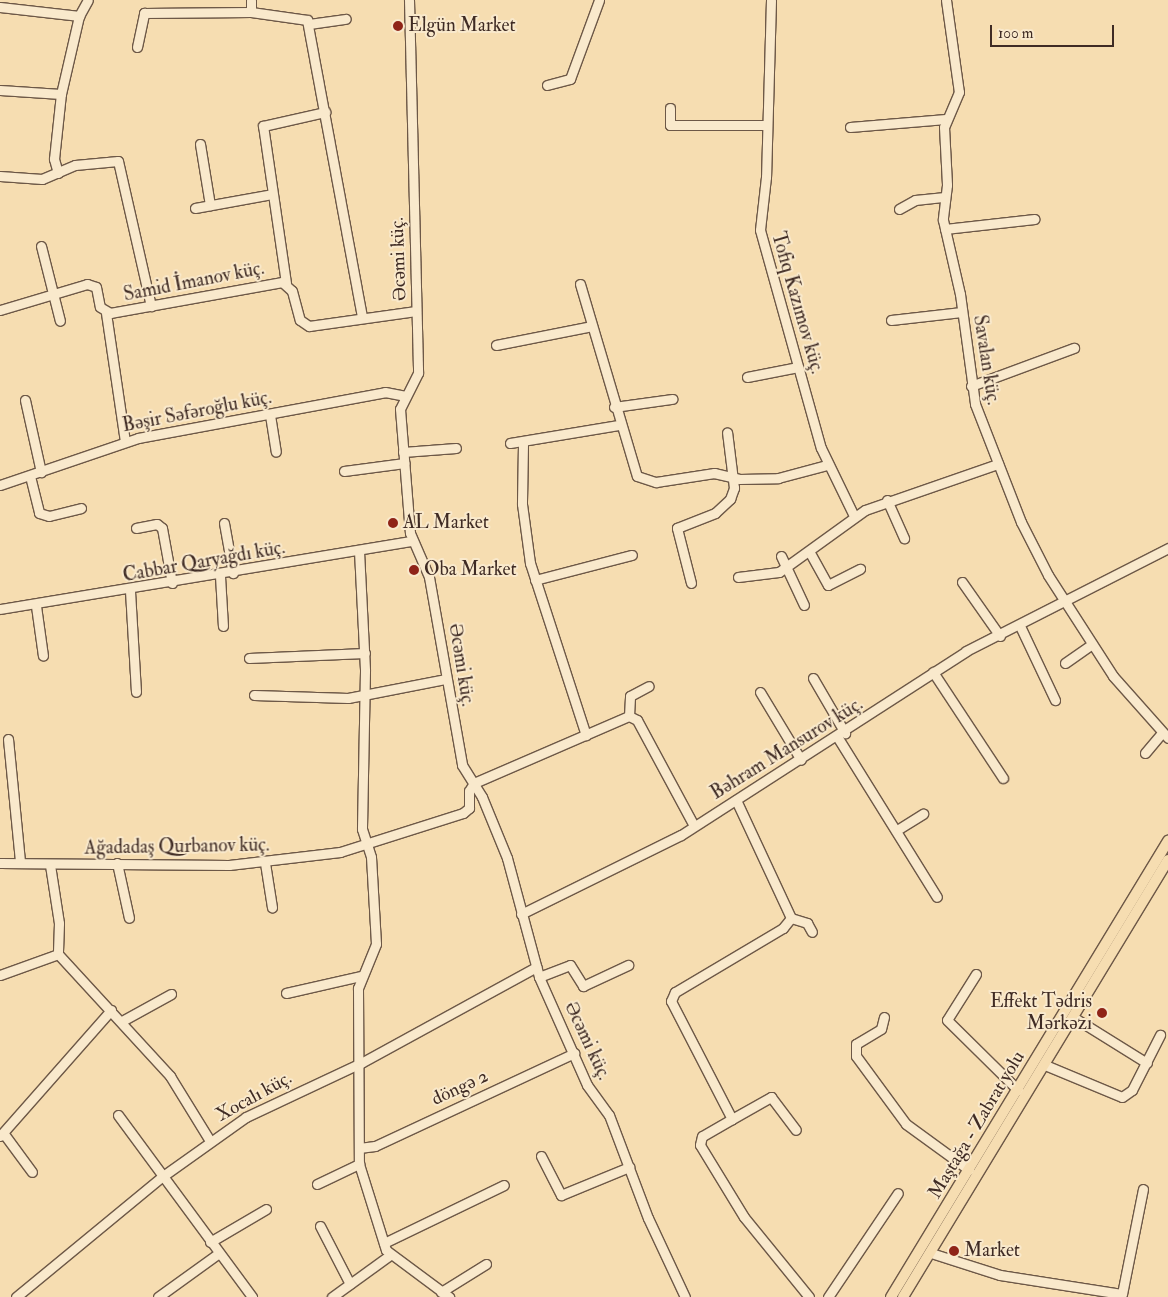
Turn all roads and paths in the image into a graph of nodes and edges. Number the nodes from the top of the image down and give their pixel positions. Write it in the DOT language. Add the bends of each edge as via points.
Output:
graph roads {
  1 [pos="88,0"];
  2 [pos="251,0"];
  3 [pos="409,0"];
  4 [pos="599,0"];
  5 [pos="771,0"];
  6 [pos="946,0"];
  7 [pos="0,7"];
  8 [pos="251,12"];
  9 [pos="79,16"];
  10 [pos="346,19"];
  11 [pos="309,24"];
  12 [pos="137,47"];
  13 [pos="547,85"];
  14 [pos="0,90"];
  15 [pos="61,94"];
  16 [pos="670,108"];
  17 [pos="326,112"];
  18 [pos="946,120"];
  19 [pos="767,125"];
  20 [pos="850,127"];
  21 [pos="200,144"];
  22 [pos="58,173"];
  23 [pos="0,176"];
  24 [pos="272,194"];
  25 [pos="945,197"];
  26 [pos="210,205"];
  27 [pos="195,208"];
  28 [pos="899,209"];
  29 [pos="1034,220"];
  30 [pos="944,229"];
  31 [pos="40,246"];
  32 [pos="286,283"];
  33 [pos="580,284"];
  34 [pos="53,294"];
  35 [pos="151,306"];
  36 [pos="0,310"];
  37 [pos="416,311"];
  38 [pos="962,312"];
  39 [pos="106,313"];
  40 [pos="362,318"];
  41 [pos="891,320"];
  42 [pos="60,321"];
  43 [pos="592,326"];
  44 [pos="496,345"];
  45 [pos="1074,348"];
  46 [pos="798,367"];
  47 [pos="747,377"];
  48 [pos="971,386"];
  49 [pos="406,396"];
  50 [pos="672,399"];
  51 [pos="25,400"];
  52 [pos="614,407"];
  53 [pos="270,415"];
  54 [pos="619,425"];
  55 [pos="727,432"];
  56 [pos="125,441"];
  57 [pos="510,443"];
  58 [pos="523,444"];
  59 [pos="456,448"];
  60 [pos="276,452"];
  61 [pos="403,452"];
  62 [pos="404,463"];
  63 [pos="998,464"];
  64 [pos="827,465"];
  65 [pos="344,471"];
  66 [pos="40,472"];
  67 [pos="30,476"];
  68 [pos="733,478"];
  69 [pos="0,485"];
  70 [pos="887,500"];
  71 [pos="81,508"];
  72 [pos="854,516"];
  73 [pos="224,523"];
  74 [pos="136,528"];
  75 [pos="904,538"];
  76 [pos="412,541"];
  77 [pos="1168,548"];
  78 [pos="360,552"];
  79 [pos="809,552"];
  80 [pos="632,555"];
  81 [pos="781,556"];
  82 [pos="788,567"];
  83 [pos="860,569"];
  84 [pos="233,573"];
  85 [pos="220,576"];
  86 [pos="738,576"];
  87 [pos="535,580"];
  88 [pos="962,582"];
  89 [pos="172,583"];
  90 [pos="691,583"];
  91 [pos="130,591"];
  92 [pos="1066,603"];
  93 [pos="804,605"];
  94 [pos="36,606"];
  95 [pos="0,609"];
  96 [pos="223,626"];
  97 [pos="1020,626"];
  98 [pos="1000,636"];
  99 [pos="1092,644"];
  100 [pos="364,653"];
  101 [pos="42,656"];
  102 [pos="249,658"];
  103 [pos="1065,663"];
  104 [pos="933,672"];
  105 [pos="813,678"];
  106 [pos="446,679"];
  107 [pos="649,686"];
  108 [pos="136,692"];
  109 [pos="760,692"];
  110 [pos="364,693"];
  111 [pos="254,695"];
  112 [pos="1055,700"];
  113 [pos="629,716"];
  114 [pos="586,735"];
  115 [pos="842,735"];
  116 [pos="1165,736"];
  117 [pos="8,739"];
  118 [pos="1144,753"];
  119 [pos="801,760"];
  120 [pos="1003,778"];
  121 [pos="474,783"];
  122 [pos="736,800"];
  123 [pos="924,814"];
  124 [pos="694,826"];
  125 [pos="897,830"];
  126 [pos="1168,841"];
  127 [pos="366,842"];
  128 [pos="1168,860"];
  129 [pos="20,861"];
  130 [pos="117,863"];
  131 [pos="264,863"];
  132 [pos="0,864"];
  133 [pos="50,865"];
  134 [pos="937,897"];
  135 [pos="272,908"];
  136 [pos="521,914"];
  137 [pos="129,918"];
  138 [pos="791,918"];
  139 [pos="812,932"];
  140 [pos="58,954"];
  141 [pos="628,964"];
  142 [pos="536,967"];
  143 [pos="976,974"];
  144 [pos="0,975"];
  145 [pos="360,976"];
  146 [pos="539,977"];
  147 [pos="286,993"];
  148 [pos="171,994"];
  149 [pos="110,1010"];
  150 [pos="884,1017"];
  151 [pos="1073,1017"];
  152 [pos="122,1021"];
  153 [pos="1160,1035"];
  154 [pos="574,1054"];
  155 [pos="361,1063"];
  156 [pos="1147,1063"];
  157 [pos="1045,1065"];
  158 [pos="1018,1090"];
  159 [pos="118,1116"];
  160 [pos="732,1119"];
  161 [pos="796,1130"];
  162 [pos="2,1135"];
  163 [pos="210,1141"];
  164 [pos="359,1148"];
  165 [pos="541,1156"];
  166 [pos="359,1164"];
  167 [pos="629,1167"];
  168 [pos="969,1170"];
  169 [pos="32,1172"];
  170 [pos="162,1176"];
  171 [pos="317,1184"];
  172 [pos="504,1185"];
  173 [pos="1143,1189"];
  174 [pos="898,1193"];
  175 [pos="266,1209"];
  176 [pos="320,1226"];
  177 [pos="210,1242"];
  178 [pos="384,1243"];
  179 [pos="219,1253"];
  180 [pos="931,1253"];
  181 [pos="390,1255"];
  182 [pos="486,1264"];
  183 [pos="350,1284"];
  184 [pos="445,1294"];
  185 [pos="1123,1295"];
  186 [pos="16,1297"];
  187 [pos="158,1297"];
  188 [pos="252,1297"];
  189 [pos="332,1297"];
  190 [pos="685,1297"];
  191 [pos="809,1297"];
  192 [pos="828,1297"];
  193 [pos="891,1297"];
  194 [pos="903,1297"];
  1 -- 9 [label="street"];
  2 -- 8 [label="street"];
  3 -- 37 [label="street, Əcəmi küç."];
  4 -- 13 [label="street" via="570,79"];
  5 -- 19 [label="street, Tofiq Kazımov küç."];
  6 -- 18 [label="street, Savalan küç." via="960,92 955,110"];
  7 -- 9 [label="street"];
  8 -- 11 [label="street" via="297,15"];
  8 -- 12 [label="street" via="144,13"];
  9 -- 15 [label="street"];
  10 -- 11 [label="street"];
  11 -- 17 [label="street"];
  14 -- 15 [label="street"];
  15 -- 22 [label="street" via="54,159"];
  16 -- 19 [label="street" via="670,125"];
  17 -- 24 [label="street" via="263,126"];
  17 -- 40 [label="street"];
  18 -- 20 [label="street"];
  18 -- 25 [label="street, Savalan küç."];
  19 -- 46 [label="street, Tofiq Kazımov küç." via="760,230"];
  21 -- 26 [label="street"];
  22 -- 23 [label="street" via="42,179"];
  22 -- 35 [label="street" via="75,165 118,161"];
  24 -- 26 [label="street"];
  24 -- 32 [label="street"];
  25 -- 28 [label="street" via="915,200"];
  25 -- 30 [label="street, Savalan küç."];
  26 -- 27 [label="street"];
  29 -- 30 [label="street"];
  30 -- 38 [label="street, Savalan küç."];
  31 -- 34 [label="street"];
  32 -- 35 [label="street, Samid İmanov küç."];
  32 -- 40 [label="street, Samid İmanov küç." via="304,324 317,326"];
  33 -- 43 [label="street"];
  34 -- 36 [label="street, Samid İmanov küç."];
  34 -- 39 [label="street, Samid İmanov küç." via="94,285"];
  34 -- 42 [label="street"];
  35 -- 39 [label="street, Samid İmanov küç."];
  37 -- 40 [label="street, Samid İmanov küç."];
  37 -- 49 [label="street, Əcəmi küç." via="417,376"];
  38 -- 41 [label="street"];
  38 -- 48 [label="street, Savalan küç."];
  39 -- 56 [label="street"];
  43 -- 44 [label="street"];
  43 -- 52 [label="street"];
  45 -- 48 [label="street"];
  46 -- 47 [label="street"];
  46 -- 64 [label="street, Tofiq Kazımov küç."];
  48 -- 63 [label="street, Savalan küç."];
  49 -- 53 [label="street, Bəşir Səfəroğlu küç." via="385,392"];
  49 -- 61 [label="street, Əcəmi küç." via="400,409"];
  50 -- 52 [label="street"];
  51 -- 66 [label="street"];
  52 -- 54 [label="street"];
  53 -- 56 [label="street, Bəşir Səfəroğlu küç."];
  53 -- 60 [label="street"];
  54 -- 58 [label="street"];
  54 -- 68 [label="street" via="631,467 645,480 714,473"];
  55 -- 68 [label="street"];
  56 -- 66 [label="street, Bəşir Səfəroğlu küç."];
  57 -- 58 [label="street"];
  58 -- 87 [label="street" via="522,504"];
  59 -- 61 [label="street"];
  61 -- 62 [label="street, Əcəmi küç."];
  62 -- 65 [label="street"];
  62 -- 76 [label="street, Əcəmi küç."];
  63 -- 70 [label="street"];
  63 -- 92 [label="street, Savalan küç." via="1025,530"];
  64 -- 68 [label="street" via="789,476"];
  64 -- 72 [label="street, Tofiq Kazımov küç."];
  66 -- 67 [label="street, Bəşir Səfəroğlu küç."];
  67 -- 69 [label="street, Bəşir Səfəroğlu küç."];
  67 -- 71 [label="street" via="39,513 49,516"];
  68 -- 90 [label="street" via="734,488 723,507 677,528"];
  70 -- 72 [label="street"];
  70 -- 75 [label="street"];
  72 -- 79 [label="street"];
  73 -- 84 [label="street"];
  74 -- 89 [label="street" via="157,524 162,528"];
  76 -- 78 [label="street, Cabbar Qaryağdı küç."];
  76 -- 106 [label="street, Əcəmi küç." via="429,577"];
  77 -- 92 [label="street, Bəhram Mansurov küç."];
  78 -- 84 [label="street, Cabbar Qaryağdı küç."];
  78 -- 100 [label="street"];
  79 -- 82 [label="street"];
  79 -- 83 [label="street" via="828,585"];
  80 -- 87 [label="street"];
  81 -- 82 [label="street"];
  82 -- 86 [label="street" via="772,574 752,572"];
  82 -- 93 [label="street"];
  84 -- 85 [label="street, Cabbar Qaryağdı küç."];
  85 -- 89 [label="street, Cabbar Qaryağdı küç."];
  85 -- 96 [label="street"];
  87 -- 114 [label="street"];
  88 -- 98 [label="street"];
  89 -- 91 [label="street, Cabbar Qaryağdı küç."];
  91 -- 94 [label="street, Cabbar Qaryağdı küç."];
  91 -- 108 [label="street"];
  92 -- 97 [label="street, Bəhram Mansurov küç."];
  92 -- 99 [label="street, Savalan küç."];
  94 -- 95 [label="street, Cabbar Qaryağdı küç."];
  94 -- 101 [label="street"];
  97 -- 98 [label="street, Bəhram Mansurov küç."];
  97 -- 112 [label="street"];
  98 -- 104 [label="street, Bəhram Mansurov küç."];
  99 -- 103 [label="street"];
  99 -- 116 [label="street, Savalan küç." via="1119,685"];
  100 -- 102 [label="street"];
  100 -- 110 [label="street"];
  104 -- 115 [label="street, Bəhram Mansurov küç."];
  104 -- 120 [label="street"];
  105 -- 115 [label="street"];
  106 -- 110 [label="street"];
  106 -- 121 [label="street, Əcəmi küç." via="459,757"];
  107 -- 113 [label="street" via="630,696"];
  109 -- 119 [label="street"];
  110 -- 111 [label="street" via="348,698"];
  110 -- 127 [label="street" via="362,820"];
  113 -- 114 [label="street"];
  113 -- 124 [label="street" via="638,720"];
  114 -- 121 [label="street"];
  115 -- 119 [label="street, Bəhram Mansurov küç."];
  115 -- 125 [label="street"];
  116 -- 118 [label="street"];
  117 -- 129 [label="street"];
  119 -- 122 [label="street, Bəhram Mansurov küç."];
  121 -- 127 [label="street, Ağadadaş Qurbanov küç." via="468,791 469,808 463,813"];
  121 -- 136 [label="street, Əcəmi küç." via="507,858"];
  122 -- 124 [label="street, Bəhram Mansurov küç."];
  122 -- 138 [label="street"];
  123 -- 125 [label="street"];
  124 -- 136 [label="street, Bəhram Mansurov küç." via="550,903"];
  125 -- 134 [label="street"];
  126 -- 158 [label="main road, Maştağa - Zabrat yolu"];
  127 -- 131 [label="street, Ağadadaş Qurbanov küç." via="340,852"];
  127 -- 145 [label="street" via="376,944 372,962"];
  128 -- 151 [label="main road"];
  129 -- 132 [label="street, Ağadadaş Qurbanov küç."];
  129 -- 133 [label="street, Ağadadaş Qurbanov küç."];
  130 -- 131 [label="street, Ağadadaş Qurbanov küç."];
  130 -- 133 [label="street, Ağadadaş Qurbanov küç."];
  130 -- 137 [label="street"];
  131 -- 135 [label="street"];
  133 -- 140 [label="street" via="59,923"];
  136 -- 142 [label="street, Əcəmi küç."];
  138 -- 139 [label="street" via="807,923"];
  138 -- 160 [label="street" via="784,928 672,995 673,1008"];
  140 -- 144 [label="street"];
  140 -- 149 [label="street"];
  141 -- 146 [label="street" via="583,986 570,965"];
  142 -- 146 [label="street, Əcəmi küç."];
  142 -- 155 [label="street, Xocalı küç."];
  143 -- 158 [label="street" via="947,1020"];
  145 -- 147 [label="street"];
  145 -- 155 [label="street"];
  146 -- 154 [label="street, Əcəmi küç."];
  148 -- 152 [label="street"];
  149 -- 152 [label="street"];
  149 -- 162 [label="street"];
  150 -- 168 [label="street" via="880,1029 856,1044 856,1056 906,1124"];
  151 -- 156 [label="street"];
  151 -- 157 [label="main road"];
  152 -- 163 [label="street" via="170,1076"];
  153 -- 156 [label="street"];
  154 -- 164 [label="street, döngə 2" via="375,1146"];
  154 -- 167 [label="street, Əcəmi küç." via="609,1115"];
  155 -- 163 [label="street, Xocalı küç." via="269,1105"];
  155 -- 164 [label="street"];
  156 -- 157 [label="street" via="1132,1090 1122,1096"];
  157 -- 180 [label="main road"];
  158 -- 168 [label="main road, Maştağa - Zabrat yolu"];
  159 -- 170 [label="street"];
  160 -- 161 [label="street" via="771,1097"];
  160 -- 191 [label="street" via="702,1136 700,1145 744,1217"];
  162 -- 169 [label="street"];
  163 -- 170 [label="street, Xocalı küç."];
  164 -- 166 [label="street"];
  165 -- 167 [label="street" via="561,1195"];
  166 -- 171 [label="street"];
  166 -- 178 [label="street"];
  167 -- 190 [label="street, Əcəmi küç."];
  168 -- 193 [label="main road, Maştağa - Zabrat yolu"];
  170 -- 177 [label="street"];
  170 -- 186 [label="street, Xocalı küç."];
  172 -- 178 [label="street"];
  173 -- 185 [label="street"];
  174 -- 192 [label="street"];
  175 -- 177 [label="street"];
  176 -- 183 [label="street"];
  177 -- 179 [label="street"];
  178 -- 181 [label="street"];
  179 -- 187 [label="street"];
  179 -- 188 [label="street"];
  180 -- 185 [label="street" via="1000,1275"];
  180 -- 194 [label="main road"];
  181 -- 183 [label="street"];
  181 -- 184 [label="street"];
  182 -- 184 [label="street"];
  183 -- 189 [label="street"];
}
